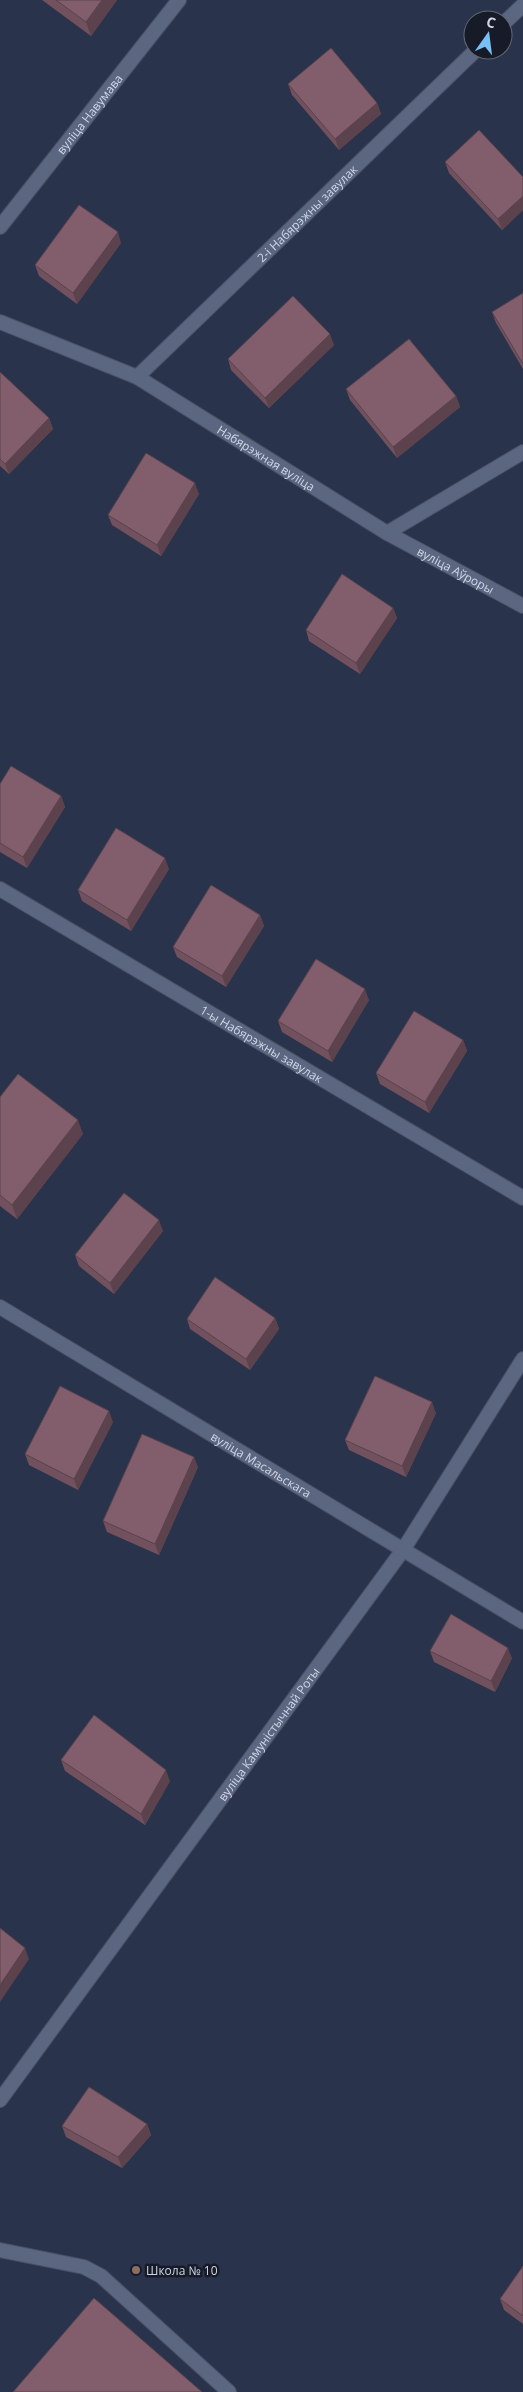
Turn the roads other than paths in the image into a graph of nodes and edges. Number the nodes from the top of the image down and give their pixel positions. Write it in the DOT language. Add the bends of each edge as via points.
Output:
graph roads {
  1 [pos="178,0"];
  2 [pos="523,5"];
  3 [pos="513,14"];
  4 [pos="466,60"];
  5 [pos="0,227"];
  6 [pos="0,322"];
  7 [pos="138,377"];
  8 [pos="523,452"];
  9 [pos="387,533"];
  10 [pos="523,606"];
  11 [pos="0,889"];
  12 [pos="523,1198"];
  13 [pos="0,1307"];
  14 [pos="523,1359"];
  15 [pos="403,1550"];
  16 [pos="523,1622"];
  17 [pos="0,2100"];
  18 [pos="0,2250"];
  19 [pos="230,2392"];
  1 -- 5 [label="street, вуліца Навумава"];
  2 -- 3 [label="street"];
  4 -- 7 [label="street, 2-і Набярэжны завулак"];
  6 -- 7 [label="street, Набярэжная вуліца"];
  7 -- 9 [label="street, Набярэжная вуліца"];
  8 -- 9 [label="street"];
  9 -- 10 [label="street, вуліца Аўроры"];
  11 -- 12 [label="street, 1-ы Набярэжны завулак"];
  13 -- 15 [label="street, вуліца Масальскага"];
  14 -- 15 [label="street, вуліца Камуністычнай Роты"];
  15 -- 16 [label="street, вуліца Масальскага"];
  15 -- 17 [label="street, вуліца Камуністычнай Роты"];
  18 -- 19 [label="street" via="84,2267 102,2276"];
}
